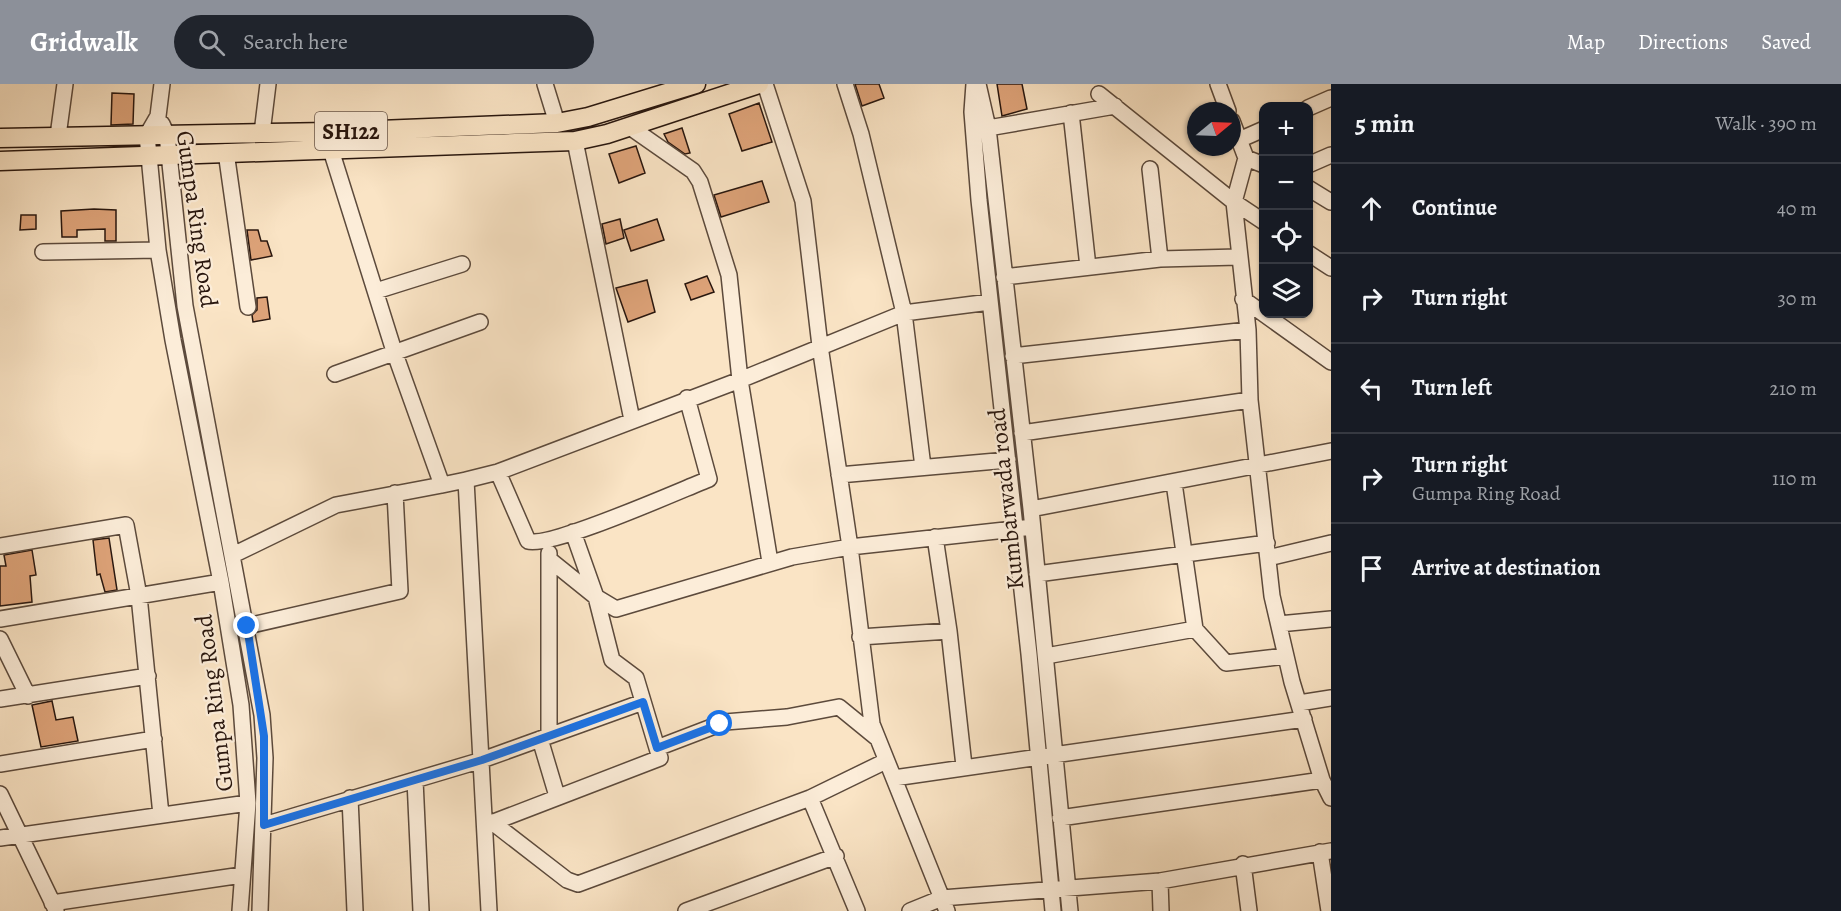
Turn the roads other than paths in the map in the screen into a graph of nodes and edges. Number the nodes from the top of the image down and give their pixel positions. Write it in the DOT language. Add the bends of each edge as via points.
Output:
graph roads {
  1 [pos="64,84"];
  2 [pos="162,84"];
  3 [pos="268,84"];
  4 [pos="545,84"];
  5 [pos="696,84"];
  6 [pos="759,84"];
  7 [pos="765,84"];
  8 [pos="845,84"];
  9 [pos="974,84"];
  10 [pos="978,84"];
  11 [pos="1218,84"];
  12 [pos="1099,94"];
  13 [pos="1331,98"];
  14 [pos="1225,102"];
  15 [pos="1115,106"];
  16 [pos="1313,106"];
  17 [pos="1071,113"];
  18 [pos="158,116"];
  19 [pos="558,123"];
  20 [pos="630,127"];
  21 [pos="988,128"];
  22 [pos="1259,131"];
  23 [pos="262,133"];
  24 [pos="147,135"];
  25 [pos="168,135"];
  26 [pos="58,136"];
  27 [pos="0,138"];
  28 [pos="1241,139"];
  29 [pos="575,141"];
  30 [pos="1241,145"];
  31 [pos="331,150"];
  32 [pos="226,153"];
  33 [pos="149,155"];
  34 [pos="169,155"];
  35 [pos="1331,155"];
  36 [pos="1246,158"];
  37 [pos="0,161"];
  38 [pos="1259,163"];
  39 [pos="1313,163"];
  40 [pos="1150,169"];
  41 [pos="1313,191"];
  42 [pos="1234,202"];
  43 [pos="1331,202"];
  44 [pos="1259,219"];
  45 [pos="158,250"];
  46 [pos="43,252"];
  47 [pos="1313,256"];
  48 [pos="1238,257"];
  49 [pos="1160,259"];
  50 [pos="462,264"];
  51 [pos="1088,267"];
  52 [pos="1331,268"];
  53 [pos="1004,277"];
  54 [pos="376,291"];
  55 [pos="1243,299"];
  56 [pos="990,302"];
  57 [pos="248,308"];
  58 [pos="904,313"];
  59 [pos="480,322"];
  60 [pos="1248,330"];
  61 [pos="820,346"];
  62 [pos="394,351"];
  63 [pos="1012,356"];
  64 [pos="1331,363"];
  65 [pos="335,374"];
  66 [pos="740,380"];
  67 [pos="687,398"];
  68 [pos="1250,400"];
  69 [pos="632,420"];
  70 [pos="1022,433"];
  71 [pos="1331,451"];
  72 [pos="1008,460"];
  73 [pos="1258,465"];
  74 [pos="923,467"];
  75 [pos="498,472"];
  76 [pos="839,475"];
  77 [pos="466,480"];
  78 [pos="1174,483"];
  79 [pos="442,485"];
  80 [pos="395,493"];
  81 [pos="1030,509"];
  82 [pos="1032,527"];
  83 [pos="1015,529"];
  84 [pos="573,532"];
  85 [pos="935,537"];
  86 [pos="546,541"];
  87 [pos="1331,543"];
  88 [pos="0,546"];
  89 [pos="850,547"];
  90 [pos="1267,551"];
  91 [pos="233,555"];
  92 [pos="1183,555"];
  93 [pos="550,560"];
  94 [pos="770,562"];
  95 [pos="1037,574"];
  96 [pos="221,582"];
  97 [pos="139,596"];
  98 [pos="596,597"];
  99 [pos="0,619"];
  100 [pos="1331,619"];
  101 [pos="1279,624"];
  102 [pos="247,626"];
  103 [pos="1195,628"];
  104 [pos="949,631"];
  105 [pos="860,637"];
  106 [pos="0,639"];
  107 [pos="1046,656"];
  108 [pos="1287,656"];
  109 [pos="148,676"];
  110 [pos="28,696"];
  111 [pos="1331,698"];
  112 [pos="0,699"];
  113 [pos="643,702"];
  114 [pos="1299,703"];
  115 [pos="1304,719"];
  116 [pos="544,737"];
  117 [pos="154,739"];
  118 [pos="878,739"];
  119 [pos="657,748"];
  120 [pos="1054,753"];
  121 [pos="1038,756"];
  122 [pos="482,760"];
  123 [pos="886,761"];
  124 [pos="0,764"];
  125 [pos="964,766"];
  126 [pos="1325,775"];
  127 [pos="894,778"];
  128 [pos="415,780"];
  129 [pos="0,794"];
  130 [pos="557,796"];
  131 [pos="350,798"];
  132 [pos="810,798"];
  133 [pos="1331,798"];
  134 [pos="248,803"];
  135 [pos="161,815"];
  136 [pos="1060,818"];
  137 [pos="489,824"];
  138 [pos="264,825"];
  139 [pos="20,835"];
  140 [pos="0,838"];
  141 [pos="1326,852"];
  142 [pos="836,856"];
  143 [pos="1243,864"];
  144 [pos="242,875"];
  145 [pos="1160,881"];
  146 [pos="1068,890"];
  147 [pos="1051,891"];
  148 [pos="945,905"];
  149 [pos="54,907"];
  150 [pos="240,911"];
  151 [pos="260,911"];
  152 [pos="355,911"];
  153 [pos="420,911"];
  154 [pos="489,911"];
  155 [pos="686,911"];
  156 [pos="857,911"];
  157 [pos="910,911"];
  158 [pos="1053,911"];
  159 [pos="1070,911"];
  160 [pos="1161,911"];
  161 [pos="1249,911"];
  162 [pos="1329,911"];
  1 -- 26 [label="street"];
  2 -- 18 [label="street"];
  3 -- 23 [label="street"];
  4 -- 19 [label="street"];
  5 -- 19 [label="main road, SH122"];
  6 -- 20 [label="main road"];
  7 -- 61 [label="street" via="803,201"];
  8 -- 58 [label="street" via="861,134"];
  9 -- 56 [label="street, Kumbarwada road" via="972,112"];
  10 -- 21 [label="street, Kumbarwada road"];
  11 -- 14 [label="street"];
  12 -- 15 [label="street"];
  13 -- 16 [label="street"];
  15 -- 17 [label="street"];
  15 -- 42 [label="street"];
  17 -- 21 [label="street"];
  17 -- 51 [label="street"];
  18 -- 24 [label="street, Gumpa Ring Road"];
  18 -- 25 [label="street, Gumpa Ring Road"];
  19 -- 23 [label="main road, SH122"];
  20 -- 29 [label="main road"];
  20 -- 66 [label="street" via="693,171 700,182 729,275"];
  21 -- 53 [label="street, Kumbarwada road"];
  22 -- 28 [label="street"];
  23 -- 25 [label="main road, SH122"];
  24 -- 25 [label="main road, SH122"];
  24 -- 26 [label="main road, SH122"];
  24 -- 33 [label="street, Gumpa Ring Road"];
  25 -- 34 [label="street, Gumpa Ring Road"];
  26 -- 27 [label="main road, SH122"];
  29 -- 31 [label="main road"];
  29 -- 69 [label="street"];
  30 -- 36 [label="street"];
  31 -- 32 [label="main road"];
  31 -- 54 [label="street"];
  32 -- 34 [label="main road"];
  32 -- 57 [label="street"];
  33 -- 34 [label="main road"];
  33 -- 37 [label="main road"];
  33 -- 45 [label="street, Gumpa Ring Road"];
  34 -- 91 [label="street, Gumpa Ring Road" via="185,306"];
  35 -- 39 [label="street"];
  36 -- 38 [label="street"];
  36 -- 42 [label="street"];
  40 -- 49 [label="street"];
  41 -- 43 [label="street"];
  42 -- 44 [label="street"];
  42 -- 48 [label="street"];
  45 -- 46 [label="street"];
  45 -- 96 [label="street, Gumpa Ring Road"];
  47 -- 52 [label="street"];
  48 -- 49 [label="street"];
  48 -- 55 [label="street"];
  49 -- 51 [label="street"];
  50 -- 54 [label="street"];
  51 -- 53 [label="street"];
  53 -- 63 [label="street, Kumbarwada road"];
  54 -- 62 [label="street"];
  55 -- 60 [label="street"];
  55 -- 64 [label="street"];
  56 -- 58 [label="street"];
  56 -- 72 [label="street, Kumbarwada road"];
  58 -- 61 [label="street"];
  58 -- 74 [label="street"];
  59 -- 62 [label="street"];
  60 -- 63 [label="street"];
  60 -- 68 [label="street"];
  61 -- 66 [label="street"];
  61 -- 76 [label="street"];
  62 -- 65 [label="street"];
  62 -- 79 [label="street"];
  63 -- 70 [label="street, Kumbarwada road"];
  66 -- 67 [label="street"];
  66 -- 94 [label="street"];
  67 -- 69 [label="street"];
  67 -- 84 [label="street" via="709,478"];
  68 -- 70 [label="street"];
  68 -- 73 [label="street"];
  69 -- 75 [label="street"];
  70 -- 81 [label="street, Kumbarwada road"];
  71 -- 73 [label="street"];
  72 -- 74 [label="street"];
  72 -- 83 [label="street, Kumbarwada road"];
  73 -- 78 [label="street"];
  73 -- 90 [label="street"];
  74 -- 76 [label="street"];
  75 -- 77 [label="street"];
  75 -- 86 [label="street" via="525,538 533,543"];
  76 -- 89 [label="street"];
  77 -- 79 [label="street"];
  77 -- 122 [label="street"];
  78 -- 81 [label="street"];
  78 -- 92 [label="street"];
  79 -- 80 [label="street"];
  80 -- 91 [label="street" via="336,505"];
  80 -- 102 [label="street" via="400,591"];
  81 -- 82 [label="street, Kumbarwada road"];
  82 -- 83 [label="street"];
  82 -- 95 [label="street, Kumbarwada road"];
  83 -- 85 [label="street"];
  83 -- 121 [label="street, Kumbarwada road"];
  84 -- 86 [label="street"];
  84 -- 98 [label="street"];
  85 -- 89 [label="street"];
  85 -- 104 [label="street"];
  86 -- 93 [label="street"];
  87 -- 90 [label="street"];
  88 -- 97 [label="street" via="125,525"];
  89 -- 94 [label="street"];
  89 -- 105 [label="street"];
  90 -- 92 [label="street"];
  90 -- 101 [label="street"];
  91 -- 102 [label="street, Gumpa Ring Road"];
  92 -- 95 [label="street"];
  92 -- 103 [label="street"];
  93 -- 98 [label="street"];
  93 -- 116 [label="street"];
  94 -- 98 [label="street" via="618,609"];
  95 -- 107 [label="street, Kumbarwada road"];
  96 -- 97 [label="street"];
  96 -- 134 [label="street, Gumpa Ring Road" via="242,705"];
  97 -- 99 [label="street"];
  97 -- 109 [label="street"];
  98 -- 113 [label="street" via="612,660 636,678"];
  100 -- 101 [label="street"];
  101 -- 108 [label="street"];
  102 -- 138 [label="street, Gumpa Ring Road" via="264,736"];
  103 -- 107 [label="street"];
  103 -- 108 [label="street" via="1226,663"];
  104 -- 105 [label="street"];
  104 -- 125 [label="street"];
  105 -- 118 [label="street" via="872,724"];
  106 -- 110 [label="street"];
  107 -- 120 [label="street, Kumbarwada road"];
  108 -- 114 [label="street"];
  109 -- 110 [label="street"];
  109 -- 117 [label="street"];
  110 -- 112 [label="street"];
  111 -- 114 [label="street"];
  113 -- 116 [label="street"];
  113 -- 119 [label="street"];
  114 -- 115 [label="street"];
  115 -- 120 [label="street"];
  115 -- 126 [label="street"];
  116 -- 122 [label="street"];
  116 -- 130 [label="street"];
  117 -- 124 [label="street"];
  117 -- 135 [label="street"];
  118 -- 119 [label="street" via="839,707 787,717 725,722"];
  118 -- 123 [label="street"];
  119 -- 130 [label="street" via="660,758"];
  120 -- 121 [label="street"];
  120 -- 136 [label="street, Kumbarwada road"];
  121 -- 125 [label="street"];
  121 -- 147 [label="street, Kumbarwada road"];
  122 -- 128 [label="street"];
  122 -- 137 [label="street"];
  123 -- 127 [label="street"];
  123 -- 132 [label="street"];
  125 -- 127 [label="street"];
  126 -- 133 [label="street"];
  126 -- 136 [label="street"];
  127 -- 148 [label="street"];
  128 -- 131 [label="street"];
  128 -- 153 [label="street"];
  129 -- 139 [label="street"];
  130 -- 137 [label="street"];
  131 -- 138 [label="street"];
  131 -- 152 [label="street"];
  132 -- 137 [label="street" via="578,884"];
  132 -- 142 [label="street"];
  134 -- 135 [label="street"];
  134 -- 144 [label="street, Gumpa Ring Road"];
  135 -- 139 [label="street"];
  136 -- 146 [label="street, Kumbarwada road"];
  137 -- 154 [label="street"];
  138 -- 151 [label="street, Gumpa Ring Road"];
  139 -- 140 [label="street"];
  139 -- 149 [label="street"];
  141 -- 143 [label="street"];
  141 -- 162 [label="street"];
  142 -- 155 [label="street"];
  142 -- 156 [label="street"];
  143 -- 145 [label="street"];
  143 -- 161 [label="street"];
  144 -- 149 [label="street"];
  144 -- 150 [label="street, Gumpa Ring Road"];
  145 -- 146 [label="street"];
  145 -- 160 [label="street"];
  146 -- 147 [label="street"];
  146 -- 159 [label="street, Kumbarwada road"];
  147 -- 148 [label="street"];
  147 -- 158 [label="street, Kumbarwada road"];
  148 -- 157 [label="street"];
}
